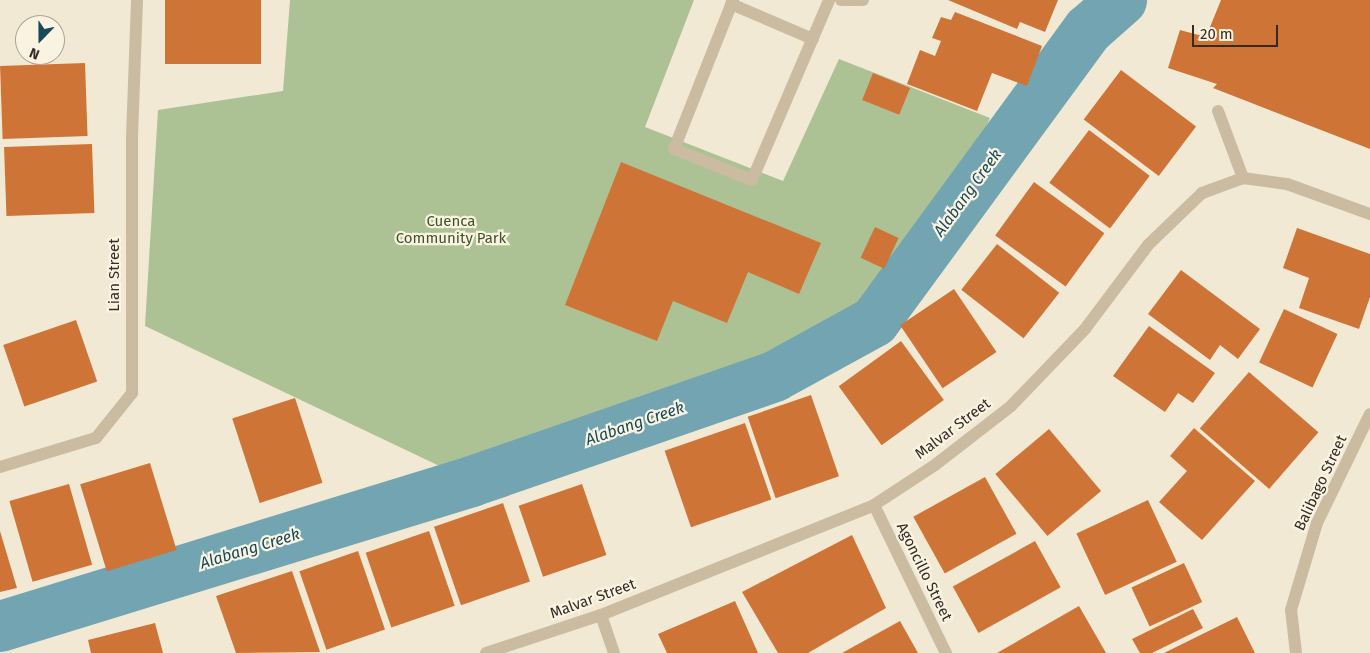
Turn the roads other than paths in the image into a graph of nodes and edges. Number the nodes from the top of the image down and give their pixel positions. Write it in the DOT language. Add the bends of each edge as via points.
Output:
graph roads {
  1 [pos="137,0"];
  2 [pos="828,0"];
  3 [pos="841,0"];
  4 [pos="861,1"];
  5 [pos="732,2"];
  6 [pos="813,39"];
  7 [pos="1218,111"];
  8 [pos="1243,178"];
  9 [pos="1370,214"];
  10 [pos="1370,414"];
  11 [pos="0,467"];
  12 [pos="874,505"];
  13 [pos="601,615"];
  14 [pos="486,653"];
  15 [pos="614,653"];
  16 [pos="946,653"];
  17 [pos="1296,653"];
  1 -- 11 [label="street, Lian Street" via="132,146 132,393 96,438"];
  2 -- 6 [label="street"];
  3 -- 4 [label="street"];
  5 -- 6 [label="street"];
  5 -- 6 [label="street" via="674,149 752,180"];
  7 -- 8 [label="street"];
  8 -- 9 [label="street, Malvar Street" via="1287,184"];
  8 -- 12 [label="street, Malvar Street" via="1202,193 1148,245 1085,329 1011,406"];
  10 -- 17 [label="street, Balibago Street" via="1315,532 1291,610"];
  12 -- 13 [label="street, Malvar Street"];
  12 -- 16 [label="street, Agoncillo Street"];
  13 -- 14 [label="street, Malvar Street"];
  13 -- 15 [label="street"];
}
